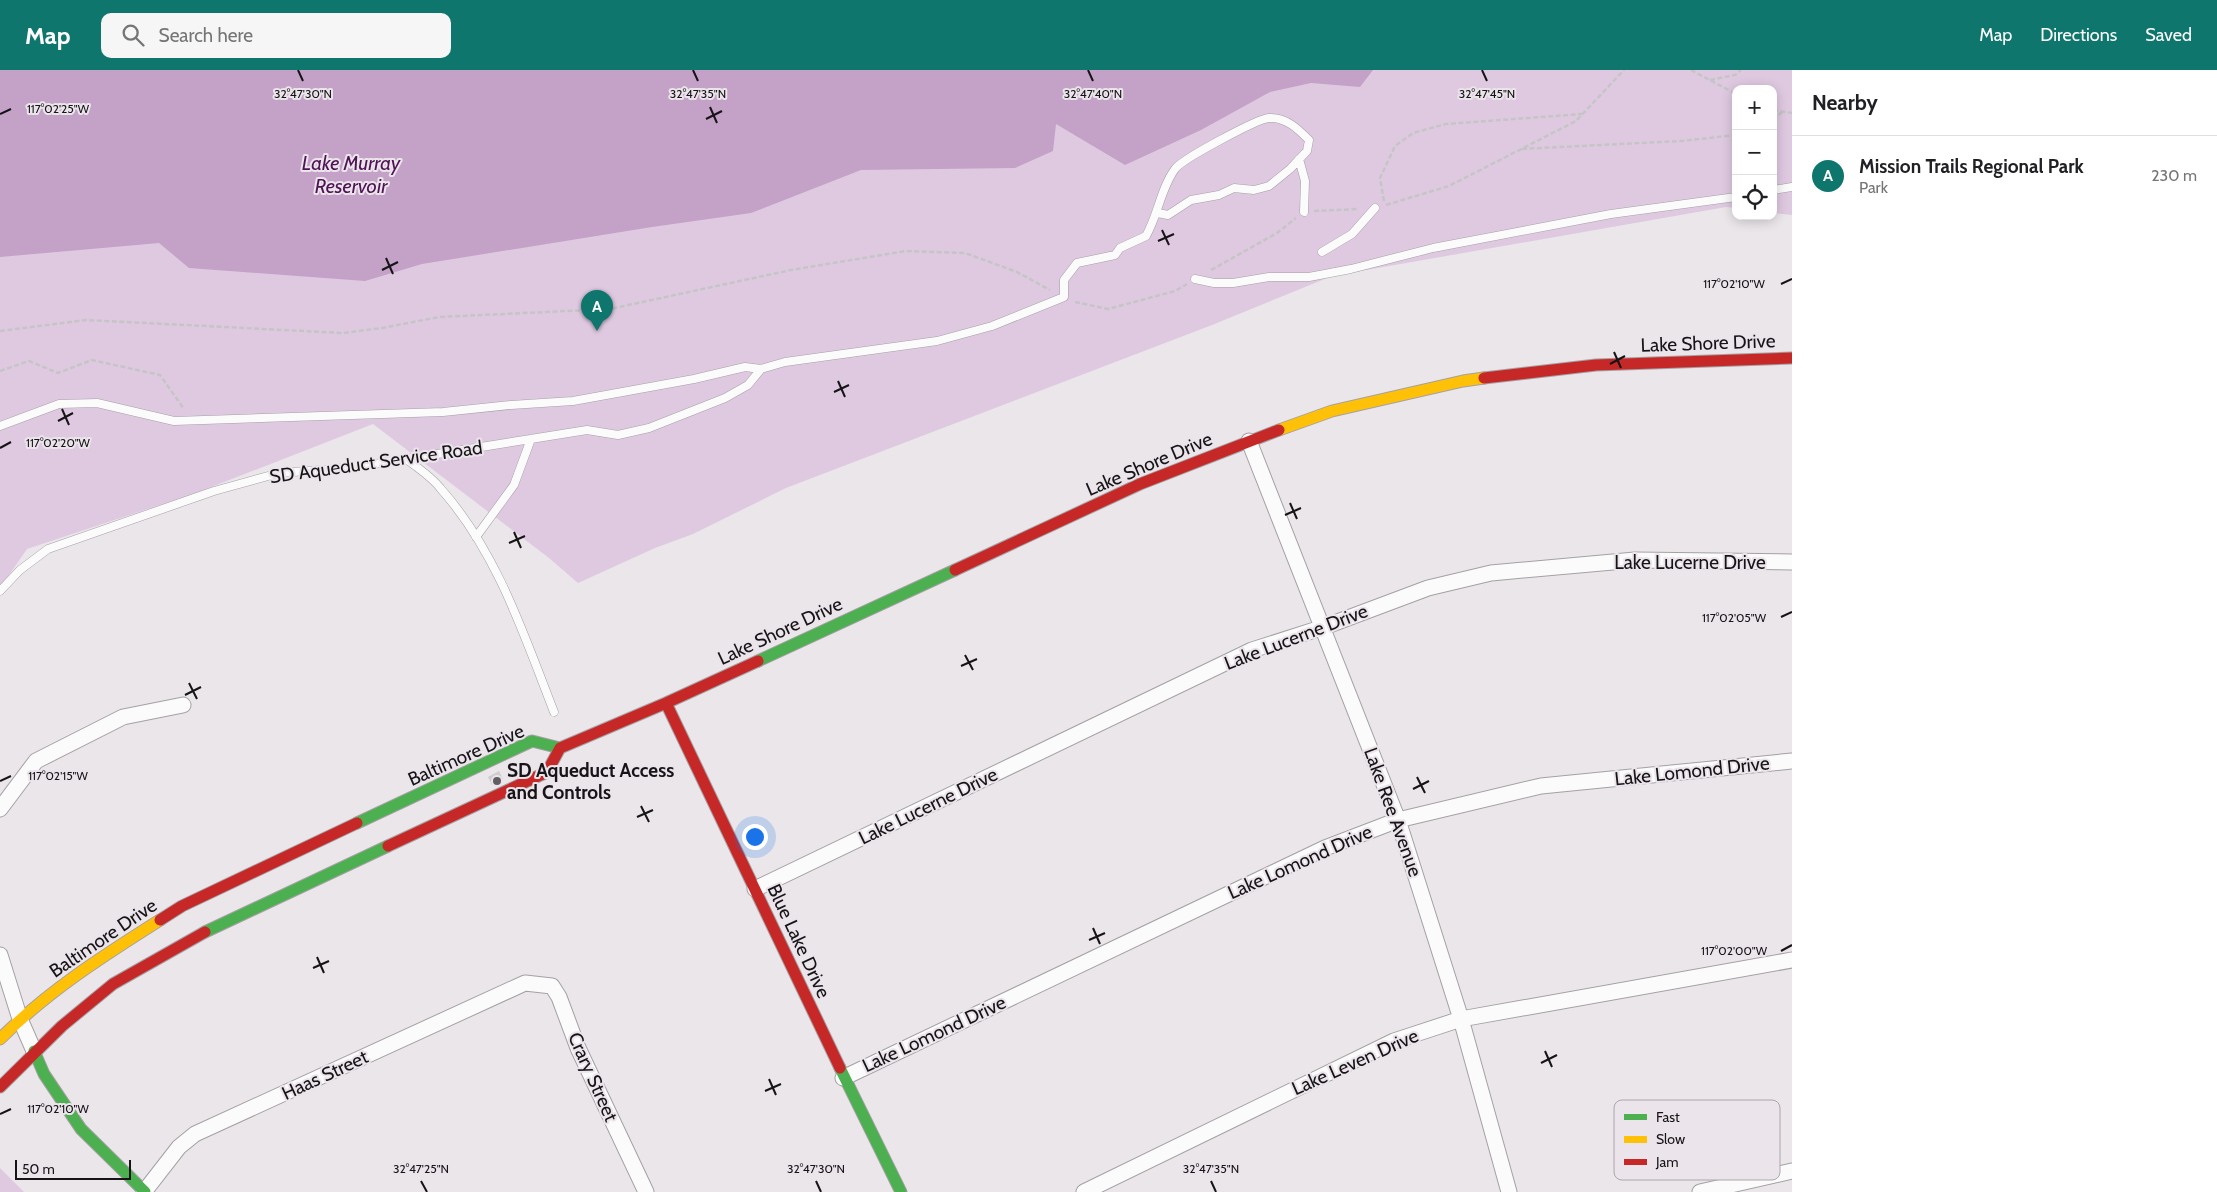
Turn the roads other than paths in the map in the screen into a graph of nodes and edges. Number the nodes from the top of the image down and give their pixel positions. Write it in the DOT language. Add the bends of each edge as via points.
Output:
graph roads {
  1 [pos="1299,159"];
  2 [pos="1792,187"];
  3 [pos="1777,189"];
  4 [pos="1732,198"];
  5 [pos="1375,208"];
  6 [pos="1304,212"];
  7 [pos="1158,213"];
  8 [pos="1322,252"];
  9 [pos="1195,279"];
  10 [pos="1792,358"];
  11 [pos="762,369"];
  12 [pos="0,426"];
  13 [pos="531,439"];
  14 [pos="1249,441"];
  15 [pos="406,459"];
  16 [pos="476,538"];
  17 [pos="1792,562"];
  18 [pos="0,590"];
  19 [pos="1324,626"];
  20 [pos="666,704"];
  21 [pos="183,706"];
  22 [pos="554,712"];
  23 [pos="560,748"];
  24 [pos="1792,761"];
  25 [pos="0,809"];
  26 [pos="1398,820"];
  27 [pos="755,889"];
  28 [pos="0,955"];
  29 [pos="1792,960"];
  30 [pos="525,983"];
  31 [pos="20,1018"];
  32 [pos="1461,1019"];
  33 [pos="0,1039"];
  34 [pos="34,1051"];
  35 [pos="843,1078"];
  36 [pos="0,1087"];
  37 [pos="1753,1180"];
  38 [pos="144,1192"];
  39 [pos="646,1192"];
  40 [pos="901,1192"];
  41 [pos="1084,1192"];
  42 [pos="1509,1192"];
  43 [pos="1700,1192"];
  1 -- 6 [label="lane" via="1306,181"];
  1 -- 7 [label="lane" via="1270,186 1254,190 1234,188 1219,195 1191,200 1168,215"];
  1 -- 7 [label="lane" via="1307,151 1308,140 1292,124 1268,118 1253,123 1176,167"];
  2 -- 3 [label="lane"];
  4 -- 9 [label="lane" via="1611,214 1433,248 1309,277 1268,277 1233,283"];
  5 -- 8 [label="lane" via="1352,234"];
  7 -- 11 [label="lane, SD Aqueduct Service Road" via="1146,236 1120,248 1115,255 1077,262 1064,280 1064,297 992,326 937,341 785,362"];
  10 -- 14 [label="main road, Lake Shore Drive" via="1596,365 1463,381 1332,411"];
  11 -- 12 [label="lane, SD Aqueduct Service Road" via="746,367 694,380 573,401 444,412 174,420 98,403 59,404"];
  11 -- 13 [label="lane, SD Aqueduct Service Road" via="748,385 725,398 649,428 618,435 587,430"];
  13 -- 15 [label="lane, SD Aqueduct Service Road"];
  13 -- 16 [label="lane" via="514,484"];
  14 -- 19 [label="street, Lake Ree Avenue"];
  14 -- 20 [label="main road, Lake Shore Drive" via="1140,484"];
  15 -- 16 [label="lane" via="440,487"];
  15 -- 18 [label="lane, SD Aqueduct Service Road" via="278,473 214,490 48,549"];
  16 -- 22 [label="lane" via="521,624"];
  17 -- 19 [label="street, Lake Lucerne Drive" via="1635,560 1491,573 1428,588"];
  19 -- 26 [label="street, Lake Ree Avenue"];
  19 -- 27 [label="street, Lake Lucerne Drive" via="1252,650"];
  20 -- 23 [label="main road, Lake Shore Drive"];
  20 -- 27 [label="main road, Blue Lake Drive"];
  21 -- 25 [label="street" via="123,717 36,761"];
  23 -- 31 [label="main road, Baltimore Drive" via="532,741 182,906 98,958"];
  23 -- 34 [label="main road" via="547,772 199,935 113,984"];
  24 -- 26 [label="street, Lake Lomond Drive" via="1541,786"];
  26 -- 32 [label="street, Lake Ree Avenue"];
  26 -- 35 [label="street, Lake Lomond Drive" via="1325,848"];
  27 -- 35 [label="main road, Blue Lake Drive"];
  28 -- 31 [label="street"];
  29 -- 32 [label="street, Lake Leven Drive"];
  30 -- 38 [label="street, Haas Street" via="196,1134 179,1147"];
  30 -- 39 [label="street, Crary Street" via="552,986 559,997 578,1048"];
  31 -- 33 [label="main road, Baltimore Drive"];
  31 -- 34 [label="street"];
  32 -- 41 [label="street, Lake Leven Drive" via="1394,1041"];
  32 -- 42 [label="street, Lake Ree Avenue"];
  34 -- 36 [label="main road"];
  34 -- 38 [label="main road" via="44,1074 81,1129"];
  35 -- 40 [label="main road, Blue Lake Drive"];
  37 -- 43 [label="street"];
}
